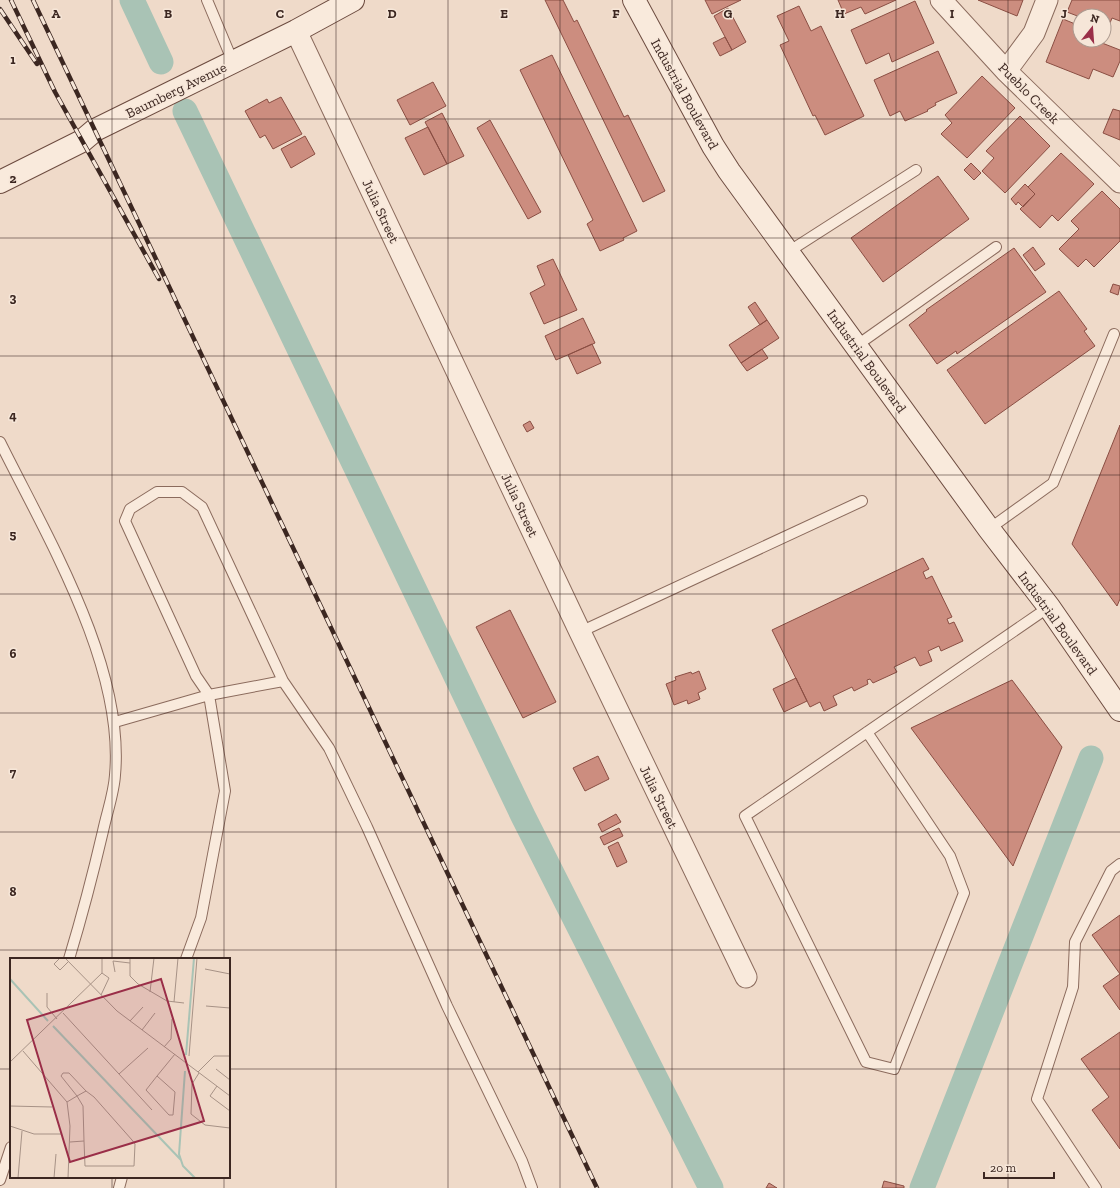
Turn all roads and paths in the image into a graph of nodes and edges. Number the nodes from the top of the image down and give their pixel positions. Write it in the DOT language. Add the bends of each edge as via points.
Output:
graph roads {
  1 [pos="207,0"];
  2 [pos="353,0"];
  3 [pos="634,0"];
  4 [pos="941,0"];
  5 [pos="1047,0"];
  6 [pos="296,31"];
  7 [pos="233,62"];
  8 [pos="1006,71"];
  9 [pos="916,170"];
  10 [pos="0,182"];
  11 [pos="1120,182"];
  12 [pos="996,247"];
  13 [pos="788,252"];
  14 [pos="1114,334"];
  15 [pos="856,346"];
  16 [pos="0,442"];
  17 [pos="862,501"];
  18 [pos="988,529"];
  19 [pos="1049,607"];
  20 [pos="580,632"];
  21 [pos="283,681"];
  22 [pos="209,695"];
  23 [pos="1120,710"];
  24 [pos="115,722"];
  25 [pos="867,732"];
  26 [pos="1120,864"];
  27 [pos="69,958"];
  28 [pos="186,958"];
  29 [pos="746,977"];
  30 [pos="10,1150"];
  31 [pos="122,1178"];
  32 [pos="0,1180"];
  33 [pos="119,1188"];
  34 [pos="532,1188"];
  35 [pos="1096,1188"];
  1 -- 7 [label="lane"];
  2 -- 6 [label="main road, Baumberg Avenue"];
  3 -- 13 [label="main road, Industrial Boulevard" via="713,146"];
  4 -- 8 [label="street, Pueblo Creek"];
  5 -- 8 [label="street" via="1034,33"];
  6 -- 7 [label="main road, Baumberg Avenue"];
  6 -- 20 [label="street, Julia Street"];
  7 -- 10 [label="main road, Baumberg Avenue" via="95,130 82,141"];
  8 -- 11 [label="street, Pueblo Creek"];
  9 -- 13 [label="lane"];
  12 -- 15 [label="lane"];
  13 -- 15 [label="main road, Industrial Boulevard"];
  14 -- 18 [label="lane" via="1053,483"];
  15 -- 18 [label="main road, Industrial Boulevard"];
  16 -- 24 [label="lane" via="82,610 109,690"];
  17 -- 20 [label="lane"];
  18 -- 19 [label="main road, Industrial Boulevard"];
  19 -- 23 [label="main road, Industrial Boulevard"];
  19 -- 25 [label="lane"];
  20 -- 29 [label="street, Julia Street"];
  21 -- 22 [label="lane"];
  21 -- 22 [label="lane" via="202,507 182,492 157,492 130,508 125,522 196,676"];
  21 -- 34 [label="lane" via="329,748 447,1006 522,1161"];
  22 -- 24 [label="lane"];
  22 -- 28 [label="lane" via="225,791 201,918"];
  24 -- 27 [label="lane" via="115,775 84,909"];
  25 -- 25 [label="lane" via="745,816 866,1062 894,1069 964,893 950,856"];
  26 -- 35 [label="lane" via="1110,871 1075,942 1073,987 1038,1099"];
  30 -- 32 [label="lane"];
  31 -- 33 [label="lane"];
}
